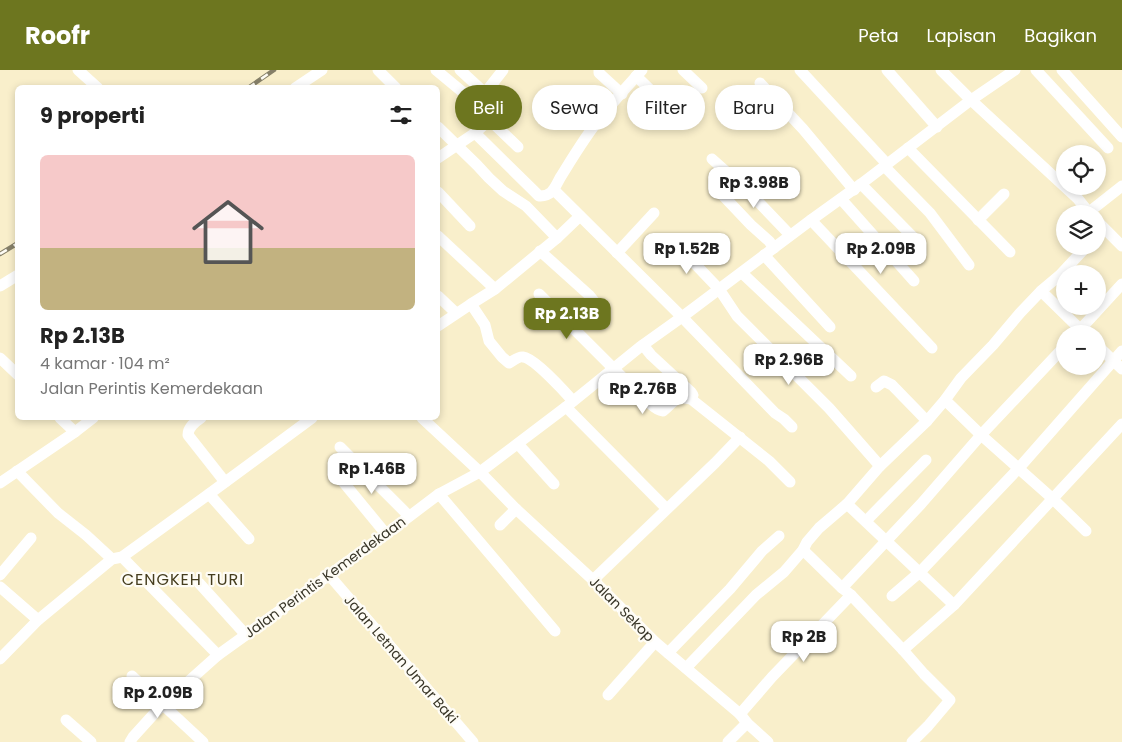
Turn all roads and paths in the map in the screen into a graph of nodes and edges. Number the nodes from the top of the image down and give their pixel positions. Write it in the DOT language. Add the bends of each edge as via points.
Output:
graph roads {
  1 [pos="78,70"];
  2 [pos="322,70"];
  3 [pos="378,70"];
  4 [pos="436,70"];
  5 [pos="460,70"];
  6 [pos="503,70"];
  7 [pos="600,70"];
  8 [pos="683,70"];
  9 [pos="800,70"];
  10 [pos="887,70"];
  11 [pos="941,70"];
  12 [pos="1014,70"];
  13 [pos="1036,70"];
  14 [pos="1062,70"];
  15 [pos="639,73"];
  16 [pos="760,83"];
  17 [pos="95,85"];
  18 [pos="300,85"];
  19 [pos="393,85"];
  20 [pos="476,85"];
  21 [pos="491,85"];
  22 [pos="649,85"];
  23 [pos="699,85"];
  24 [pos="455,86"];
  25 [pos="622,94"];
  26 [pos="971,100"];
  27 [pos="937,127"];
  28 [pos="440,129"];
  29 [pos="478,130"];
  30 [pos="500,130"];
  31 [pos="475,133"];
  32 [pos="1122,137"];
  33 [pos="457,146"];
  34 [pos="518,147"];
  35 [pos="908,148"];
  36 [pos="1108,148"];
  37 [pos="440,157"];
  38 [pos="712,159"];
  39 [pos="885,165"];
  40 [pos="714,186"];
  41 [pos="1122,186"];
  42 [pos="858,187"];
  43 [pos="554,190"];
  44 [pos="440,194"];
  45 [pos="1004,194"];
  46 [pos="841,199"];
  47 [pos="1083,205"];
  48 [pos="1099,205"];
  49 [pos="654,213"];
  50 [pos="580,216"];
  51 [pos="811,220"];
  52 [pos="978,220"];
  53 [pos="470,226"];
  54 [pos="1106,233"];
  55 [pos="790,236"];
  56 [pos="440,238"];
  57 [pos="557,238"];
  58 [pos="914,238"];
  59 [pos="674,243"];
  60 [pos="1122,246"];
  61 [pos="774,248"];
  62 [pos="540,251"];
  63 [pos="1010,252"];
  64 [pos="617,253"];
  65 [pos="764,255"];
  66 [pos="1078,255"];
  67 [pos="969,264"];
  68 [pos="742,272"];
  69 [pos="15,277"];
  70 [pos="914,281"];
  71 [pos="1122,284"];
  72 [pos="0,286"];
  73 [pos="495,289"];
  74 [pos="719,290"];
  75 [pos="1041,290"];
  76 [pos="539,294"];
  77 [pos="440,298"];
  78 [pos="471,304"];
  79 [pos="597,305"];
  80 [pos="456,313"];
  81 [pos="682,317"];
  82 [pos="440,325"];
  83 [pos="1074,325"];
  84 [pos="1086,325"];
  85 [pos="830,327"];
  86 [pos="643,345"];
  87 [pos="932,348"];
  88 [pos="1122,351"];
  89 [pos="1106,354"];
  90 [pos="1056,356"];
  91 [pos="0,358"];
  92 [pos="1118,365"];
  93 [pos="614,368"];
  94 [pos="15,372"];
  95 [pos="851,376"];
  96 [pos="876,388"];
  97 [pos="691,399"];
  98 [pos="946,400"];
  99 [pos="570,404"];
  100 [pos="62,420"];
  101 [pos="90,420"];
  102 [pos="198,420"];
  103 [pos="309,420"];
  104 [pos="424,420"];
  105 [pos="927,421"];
  106 [pos="1122,424"];
  107 [pos="792,427"];
  108 [pos="75,432"];
  109 [pos="981,435"];
  110 [pos="740,437"];
  111 [pos="518,444"];
  112 [pos="340,447"];
  113 [pos="926,460"];
  114 [pos="880,466"];
  115 [pos="1018,469"];
  116 [pos="17,471"];
  117 [pos="335,472"];
  118 [pos="480,472"];
  119 [pos="225,482"];
  120 [pos="790,482"];
  121 [pos="0,483"];
  122 [pos="554,484"];
  123 [pos="209,494"];
  124 [pos="438,494"];
  125 [pos="1053,499"];
  126 [pos="847,504"];
  127 [pos="666,508"];
  128 [pos="516,509"];
  129 [pos="410,516"];
  130 [pos="866,521"];
  131 [pos="500,525"];
  132 [pos="1086,531"];
  133 [pos="386,534"];
  134 [pos="779,536"];
  135 [pos="31,538"];
  136 [pos="249,539"];
  137 [pos="887,541"];
  138 [pos="804,550"];
  139 [pos="117,558"];
  140 [pos="920,572"];
  141 [pos="0,575"];
  142 [pos="329,575"];
  143 [pos="594,580"];
  144 [pos="199,583"];
  145 [pos="0,587"];
  146 [pos="846,592"];
  147 [pos="892,596"];
  148 [pos="954,605"];
  149 [pos="38,620"];
  150 [pos="556,631"];
  151 [pos="246,635"];
  152 [pos="655,642"];
  153 [pos="903,650"];
  154 [pos="668,653"];
  155 [pos="218,655"];
  156 [pos="0,659"];
  157 [pos="686,668"];
  158 [pos="132,676"];
  159 [pos="608,695"];
  160 [pos="162,705"];
  161 [pos="744,718"];
  162 [pos="66,720"];
  163 [pos="91,742"];
  164 [pos="130,742"];
  165 [pos="203,742"];
  166 [pos="473,742"];
  167 [pos="728,742"];
  168 [pos="768,742"];
  169 [pos="912,742"];
  1 -- 17 [label="street"];
  2 -- 18 [label="street"];
  3 -- 19 [label="street"];
  4 -- 24 [label="street"];
  5 -- 20 [label="street"];
  6 -- 21 [label="street"];
  7 -- 25 [label="street" via="599,74"];
  8 -- 23 [label="street"];
  9 -- 39 [label="street"];
  10 -- 27 [label="street"];
  11 -- 26 [label="street"];
  12 -- 26 [label="street, Jalan Perintis Kemerdekaan"];
  13 -- 36 [label="street"];
  14 -- 32 [label="street"];
  15 -- 22 [label="street"];
  15 -- 25 [label="street"];
  16 -- 42 [label="street"];
  25 -- 43 [label="street" via="589,133"];
  26 -- 27 [label="street, Jalan Perintis Kemerdekaan"];
  26 -- 47 [label="street"];
  27 -- 35 [label="street, Jalan Perintis Kemerdekaan"];
  28 -- 33 [label="street"];
  29 -- 31 [label="street"];
  30 -- 34 [label="street"];
  31 -- 33 [label="street"];
  31 -- 43 [label="street" via="539,196"];
  33 -- 37 [label="street"];
  33 -- 57 [label="street" via="496,185 526,206"];
  35 -- 39 [label="street, Jalan Perintis Kemerdekaan"];
  35 -- 52 [label="street"];
  38 -- 55 [label="street" via="748,191"];
  39 -- 42 [label="street, Jalan Perintis Kemerdekaan"];
  39 -- 67 [label="street" via="930,213"];
  40 -- 61 [label="street"];
  41 -- 48 [label="street"];
  42 -- 46 [label="street, Jalan Perintis Kemerdekaan"];
  42 -- 58 [label="street"];
  43 -- 50 [label="street"];
  44 -- 53 [label="street"];
  45 -- 52 [label="street"];
  46 -- 51 [label="street, Jalan Perintis Kemerdekaan"];
  46 -- 70 [label="street"];
  49 -- 64 [label="street"];
  50 -- 57 [label="street"];
  50 -- 64 [label="street"];
  51 -- 55 [label="street, Jalan Perintis Kemerdekaan"];
  51 -- 87 [label="street"];
  52 -- 63 [label="street"];
  54 -- 60 [label="street"];
  55 -- 61 [label="street, Jalan Perintis Kemerdekaan"];
  56 -- 73 [label="street"];
  57 -- 62 [label="street"];
  59 -- 74 [label="street"];
  61 -- 65 [label="street, Jalan Perintis Kemerdekaan"];
  62 -- 73 [label="street"];
  62 -- 79 [label="street"];
  64 -- 81 [label="street"];
  65 -- 68 [label="street, Jalan Perintis Kemerdekaan"];
  65 -- 85 [label="street"];
  66 -- 75 [label="street"];
  68 -- 74 [label="street, Jalan Perintis Kemerdekaan"];
  68 -- 95 [label="street"];
  69 -- 72 [label="street"];
  71 -- 84 [label="street"];
  73 -- 78 [label="street"];
  74 -- 81 [label="street, Jalan Perintis Kemerdekaan"];
  74 -- 114 [label="street" via="737,316 829,408"];
  75 -- 83 [label="street"];
  75 -- 98 [label="street" via="961,378"];
  76 -- 93 [label="street"];
  77 -- 80 [label="street"];
  78 -- 80 [label="street"];
  78 -- 99 [label="street" via="485,325 489,341 502,357 509,363 519,357 529,359"];
  80 -- 82 [label="street"];
  81 -- 86 [label="street, Jalan Perintis Kemerdekaan"];
  81 -- 107 [label="street"];
  86 -- 93 [label="street, Jalan Perintis Kemerdekaan"];
  86 -- 97 [label="street" via="691,392"];
  88 -- 92 [label="street"];
  89 -- 92 [label="street"];
  90 -- 109 [label="street"];
  91 -- 94 [label="street"];
  92 -- 115 [label="street"];
  93 -- 97 [label="street" via="658,410 663,411 677,398"];
  93 -- 99 [label="street, Jalan Perintis Kemerdekaan"];
  96 -- 105 [label="street" via="884,381 892,385"];
  97 -- 110 [label="street"];
  98 -- 105 [label="street"];
  98 -- 109 [label="street"];
  99 -- 111 [label="street, Jalan Perintis Kemerdekaan"];
  99 -- 127 [label="street"];
  100 -- 108 [label="street"];
  101 -- 108 [label="street"];
  102 -- 119 [label="street" via="190,426 188,435"];
  103 -- 119 [label="street"];
  104 -- 118 [label="street, Jalan Sekop"];
  105 -- 114 [label="street"];
  106 -- 125 [label="street"];
  108 -- 116 [label="street"];
  109 -- 115 [label="street"];
  109 -- 137 [label="street"];
  110 -- 120 [label="street"];
  110 -- 127 [label="street"];
  111 -- 118 [label="street, Jalan Perintis Kemerdekaan"];
  111 -- 122 [label="street"];
  112 -- 129 [label="street"];
  113 -- 130 [label="street"];
  114 -- 126 [label="street"];
  115 -- 125 [label="street"];
  115 -- 140 [label="street"];
  116 -- 121 [label="street"];
  116 -- 139 [label="street" via="58,513"];
  117 -- 133 [label="street"];
  118 -- 124 [label="street, Jalan Perintis Kemerdekaan"];
  118 -- 128 [label="street, Jalan Sekop"];
  119 -- 123 [label="street"];
  123 -- 136 [label="street"];
  123 -- 139 [label="street"];
  124 -- 129 [label="street, Jalan Perintis Kemerdekaan"];
  124 -- 150 [label="street"];
  125 -- 132 [label="street"];
  125 -- 148 [label="street"];
  126 -- 130 [label="street"];
  126 -- 138 [label="street" via="819,528"];
  127 -- 143 [label="street"];
  128 -- 131 [label="street"];
  128 -- 143 [label="street, Jalan Sekop"];
  129 -- 133 [label="street, Jalan Perintis Kemerdekaan"];
  130 -- 137 [label="street"];
  133 -- 142 [label="street, Jalan Perintis Kemerdekaan"];
  134 -- 154 [label="street"];
  135 -- 141 [label="street"];
  137 -- 140 [label="street"];
  137 -- 146 [label="street"];
  138 -- 146 [label="street"];
  138 -- 157 [label="street"];
  139 -- 149 [label="street"];
  139 -- 155 [label="street"];
  140 -- 147 [label="street"];
  140 -- 148 [label="street"];
  142 -- 151 [label="street, Jalan Perintis Kemerdekaan"];
  142 -- 166 [label="street, Jalan Letnan Umar Baki"];
  143 -- 152 [label="street, Jalan Sekop"];
  144 -- 151 [label="street"];
  145 -- 149 [label="street"];
  146 -- 153 [label="street"];
  146 -- 161 [label="street" via="772,677"];
  148 -- 153 [label="street"];
  149 -- 156 [label="street"];
  151 -- 155 [label="street, Jalan Perintis Kemerdekaan"];
  152 -- 154 [label="street, Jalan Sekop"];
  152 -- 159 [label="street"];
  153 -- 169 [label="street" via="950,700"];
  154 -- 157 [label="street, Jalan Sekop"];
  155 -- 160 [label="street, Jalan Perintis Kemerdekaan"];
  157 -- 161 [label="street, Jalan Sekop"];
  158 -- 160 [label="street"];
  160 -- 164 [label="street, Jalan Perintis Kemerdekaan"];
  160 -- 165 [label="street"];
  161 -- 167 [label="street"];
  161 -- 168 [label="street, Jalan Sekop"];
  162 -- 163 [label="street"];
}
